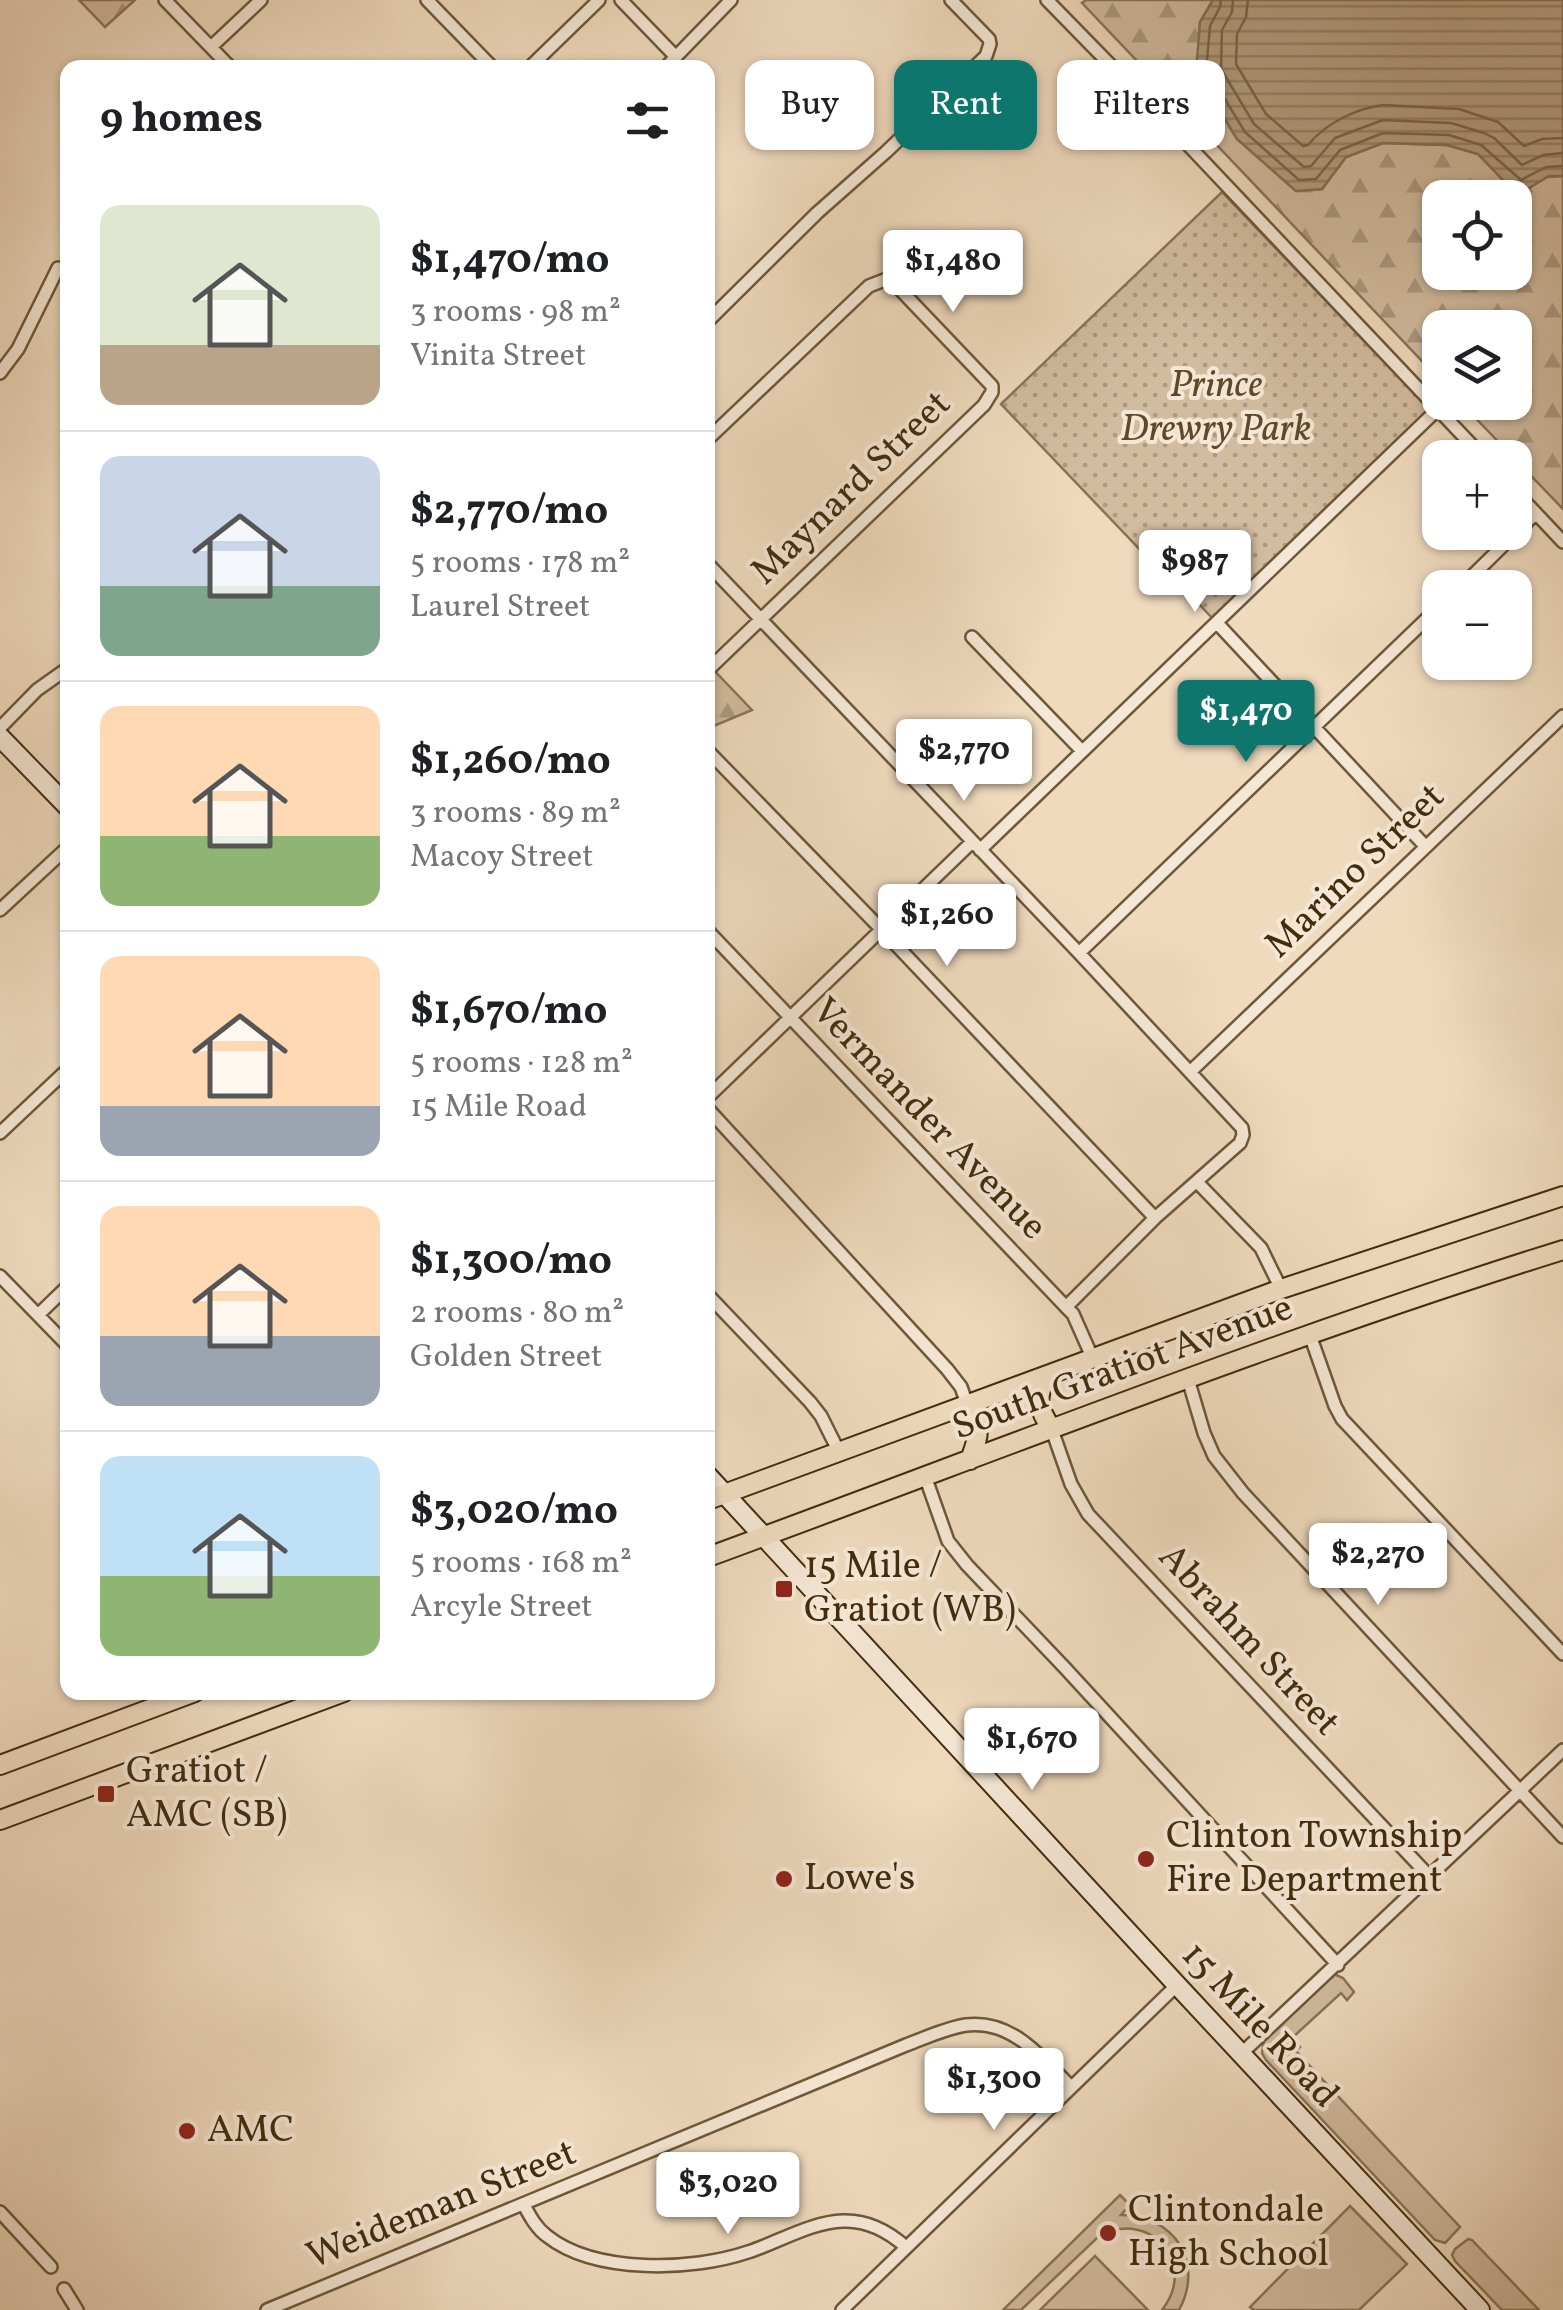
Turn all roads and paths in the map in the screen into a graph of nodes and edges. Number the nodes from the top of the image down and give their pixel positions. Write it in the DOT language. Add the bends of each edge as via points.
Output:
graph roads {
  1 [pos="165,0"];
  2 [pos="261,0"];
  3 [pos="428,0"];
  4 [pos="599,0"];
  5 [pos="621,0"];
  6 [pos="731,0"];
  7 [pos="952,0"];
  8 [pos="1048,0"];
  9 [pos="211,47"];
  10 [pos="676,57"];
  11 [pos="223,60"];
  12 [pos="485,60"];
  13 [pos="536,60"];
  14 [pos="673,60"];
  15 [pos="58,268"];
  16 [pos="715,314"];
  17 [pos="0,373"];
  18 [pos="1422,393"];
  19 [pos="1428,420"];
  20 [pos="1448,420"];
  21 [pos="715,432"];
  22 [pos="1467,440"];
  23 [pos="1532,509"];
  24 [pos="1536,513"];
  25 [pos="1563,542"];
  26 [pos="1478,570"];
  27 [pos="715,572"];
  28 [pos="759,619"];
  29 [pos="1217,622"];
  30 [pos="1422,623"];
  31 [pos="972,637"];
  32 [pos="715,663"];
  33 [pos="60,674"];
  34 [pos="1563,716"];
  35 [pos="1315,727"];
  36 [pos="0,728"];
  37 [pos="0,736"];
  38 [pos="1082,751"];
  39 [pos="715,758"];
  40 [pos="60,799"];
  41 [pos="976,846"];
  42 [pos="1426,846"];
  43 [pos="60,854"];
  44 [pos="0,910"];
  45 [pos="881,929"];
  46 [pos="715,939"];
  47 [pos="1079,953"];
  48 [pos="789,1018"];
  49 [pos="1190,1072"];
  50 [pos="60,1076"];
  51 [pos="715,1090"];
  52 [pos="715,1118"];
  53 [pos="0,1132"];
  54 [pos="1198,1182"];
  55 [pos="1563,1196"];
  56 [pos="1155,1218"];
  57 [pos="1563,1250"];
  58 [pos="0,1276"];
  59 [pos="1282,1289"];
  60 [pos="60,1293"];
  61 [pos="715,1302"];
  62 [pos="1066,1307"];
  63 [pos="38,1314"];
  64 [pos="1310,1334"];
  65 [pos="60,1337"];
  66 [pos="1094,1358"];
  67 [pos="1046,1376"];
  68 [pos="1188,1379"];
  69 [pos="967,1404"];
  70 [pos="1052,1430"];
  71 [pos="840,1452"];
  72 [pos="970,1460"];
  73 [pos="925,1476"];
  74 [pos="716,1497"];
  75 [pos="764,1536"];
  76 [pos="715,1554"];
  77 [pos="1563,1654"];
  78 [pos="174,1700"];
  79 [pos="289,1700"];
  80 [pos="323,1700"];
  81 [pos="284,1715"];
  82 [pos="1563,1750"];
  83 [pos="0,1765"];
  84 [pos="1520,1791"];
  85 [pos="3,1814"];
  86 [pos="1563,1837"];
  87 [pos="1429,1876"];
  88 [pos="1338,1965"];
  89 [pos="1176,1986"];
  90 [pos="1242,2053"];
  91 [pos="1071,2087"];
  92 [pos="524,2205"];
  93 [pos="0,2212"];
  94 [pos="906,2247"];
  95 [pos="51,2266"];
  96 [pos="64,2289"];
  97 [pos="77,2310"];
  98 [pos="267,2310"];
  99 [pos="842,2310"];
  100 [pos="1480,2310"];
  1 -- 9 [label="street"];
  2 -- 9 [label="street"];
  3 -- 12 [label="street"];
  4 -- 13 [label="street"];
  5 -- 10 [label="street"];
  6 -- 10 [label="street"];
  7 -- 16 [label="street" via="989,39 986,56"];
  8 -- 18 [label="street"];
  9 -- 11 [label="street"];
  10 -- 14 [label="street"];
  15 -- 17 [label="street"];
  19 -- 29 [label="street"];
  20 -- 22 [label="street"];
  21 -- 28 [label="street, Maynard Street" via="882,280 892,281 992,386 984,405"];
  23 -- 24 [label="street"];
  24 -- 25 [label="street"];
  24 -- 26 [label="street"];
  27 -- 28 [label="street"];
  28 -- 32 [label="street, Maynard Street"];
  28 -- 41 [label="street"];
  29 -- 35 [label="street"];
  29 -- 38 [label="street"];
  30 -- 35 [label="street"];
  31 -- 38 [label="street"];
  33 -- 36 [label="street"];
  34 -- 42 [label="street, Marino Street"];
  35 -- 42 [label="street"];
  35 -- 47 [label="street"];
  37 -- 40 [label="main road"];
  38 -- 41 [label="street"];
  39 -- 45 [label="street"];
  41 -- 45 [label="street"];
  41 -- 47 [label="street"];
  42 -- 49 [label="street, Marino Street"];
  43 -- 44 [label="street"];
  45 -- 48 [label="street"];
  45 -- 56 [label="street"];
  46 -- 48 [label="street, Vermander Avenue"];
  47 -- 49 [label="street"];
  48 -- 51 [label="street"];
  48 -- 62 [label="street, Vermander Avenue"];
  49 -- 54 [label="street" via="1244,1135"];
  50 -- 53 [label="street"];
  52 -- 69 [label="street" via="947,1368"];
  54 -- 56 [label="street"];
  54 -- 59 [label="street" via="1261,1248"];
  55 -- 59 [label="main road, South Gratiot Avenue"];
  56 -- 62 [label="street"];
  57 -- 64 [label="main road, South Gratiot Avenue"];
  58 -- 63 [label="street"];
  59 -- 66 [label="main road, South Gratiot Avenue"];
  60 -- 63 [label="street"];
  61 -- 71 [label="street" via="810,1402"];
  62 -- 66 [label="street, Vermander Avenue"];
  63 -- 65 [label="street"];
  64 -- 68 [label="main road, South Gratiot Avenue"];
  64 -- 77 [label="street" via="1342,1419"];
  66 -- 67 [label="main road, South Gratiot Avenue"];
  67 -- 69 [label="main road, South Gratiot Avenue"];
  67 -- 70 [label="main road" via="1038,1401"];
  68 -- 70 [label="main road, South Gratiot Avenue"];
  68 -- 84 [label="street" via="1214,1456 1243,1493"];
  69 -- 71 [label="main road, South Gratiot Avenue"];
  69 -- 72 [label="main road" via="979,1430"];
  70 -- 72 [label="main road, South Gratiot Avenue"];
  70 -- 87 [label="street, Abrahm Street" via="1088,1514"];
  71 -- 74 [label="main road, South Gratiot Avenue"];
  72 -- 73 [label="main road, South Gratiot Avenue"];
  73 -- 75 [label="main road, South Gratiot Avenue"];
  73 -- 88 [label="street" via="948,1541 966,1565"];
  74 -- 75 [label="main road, 15 Mile Road"];
  75 -- 76 [label="main road, South Gratiot Avenue"];
  75 -- 89 [label="main road, 15 Mile Road"];
  78 -- 83 [label="main road"];
  79 -- 81 [label="main road"];
  80 -- 81 [label="main road"];
  81 -- 85 [label="main road"];
  82 -- 84 [label="street"];
  84 -- 86 [label="street"];
  84 -- 87 [label="street"];
  87 -- 88 [label="street"];
  88 -- 90 [label="street"];
  89 -- 90 [label="main road, 15 Mile Road"];
  89 -- 91 [label="street"];
  90 -- 100 [label="main road, 15 Mile Road"];
  91 -- 92 [label="street, Weideman Street" via="1024,2040 969,2024"];
  91 -- 94 [label="street"];
  92 -- 94 [label="street" via="546,2235 614,2262 691,2265 732,2258 844,2220 865,2223"];
  92 -- 98 [label="street, Weideman Street"];
  93 -- 95 [label="street"];
  94 -- 99 [label="street"];
  96 -- 97 [label="street"];
}
